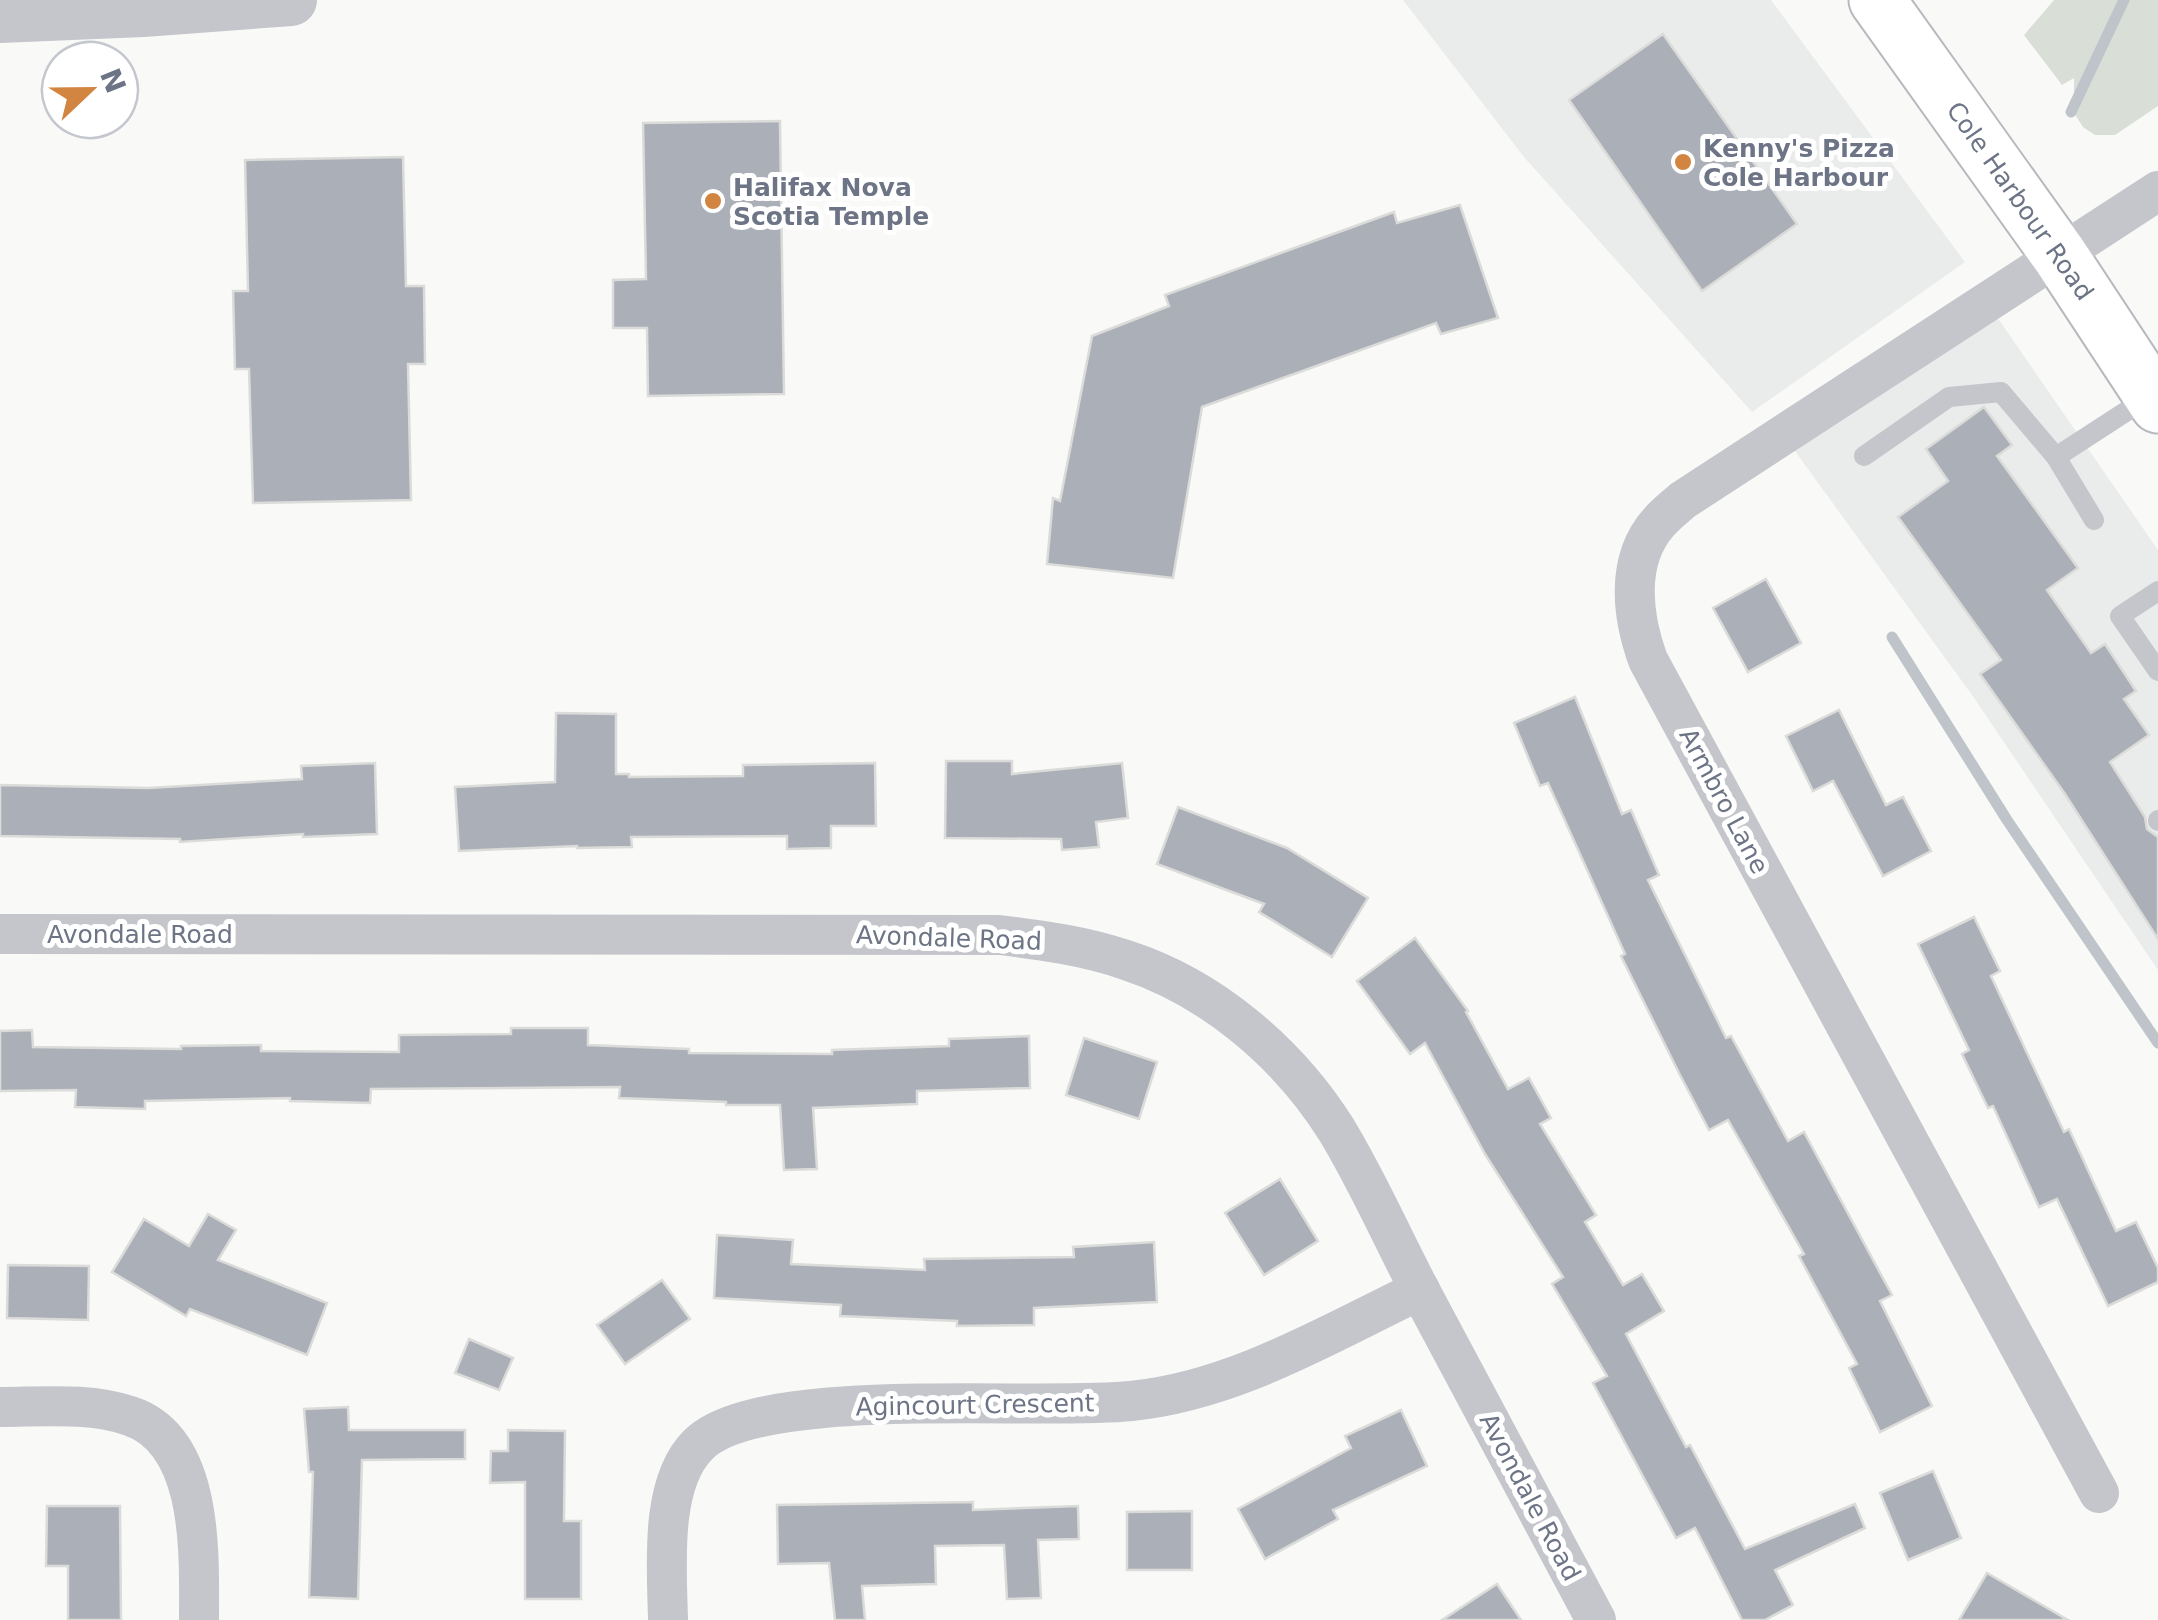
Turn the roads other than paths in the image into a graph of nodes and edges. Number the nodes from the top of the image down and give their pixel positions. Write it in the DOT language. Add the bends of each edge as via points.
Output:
graph roads {
  1 [pos="291,0"];
  2 [pos="1877,0"];
  3 [pos="0,17"];
  4 [pos="2158,191"];
  5 [pos="2060,256"];
  6 [pos="2155,400"];
  7 [pos="1864,456"];
  8 [pos="2056,457"];
  9 [pos="2094,520"];
  10 [pos="2158,592"];
  11 [pos="2158,671"];
  12 [pos="0,934"];
  13 [pos="1420,1290"];
  14 [pos="0,1407"];
  15 [pos="2099,1493"];
  16 [pos="200,1620"];
  17 [pos="668,1620"];
  18 [pos="1596,1620"];
  1 -- 3 [label="street"];
  2 -- 5 [label="main road, Cole Harbour Road"];
  4 -- 5 [label="street, Armbro Lane"];
  5 -- 6 [label="main road, Cole Harbour Road"];
  5 -- 15 [label="street, Armbro Lane" via="1683,500 1647,539 1634,597 1648,660"];
  6 -- 8 [label="lane"];
  7 -- 8 [label="lane" via="1949,398 2001,392"];
  8 -- 9 [label="lane"];
  10 -- 11 [label="lane" via="2120,616"];
  12 -- 13 [label="street, Avondale Road" via="999,935 1058,942 1168,978 1260,1039 1335,1128"];
  13 -- 17 [label="street, Agincourt Crescent" via="1255,1368 1150,1399 843,1408 726,1426 698,1444 679,1472 669,1532"];
  13 -- 18 [label="street, Avondale Road"];
  14 -- 16 [label="street" via="110,1411 132,1416 165,1438 186,1473 191,1498"];
}
